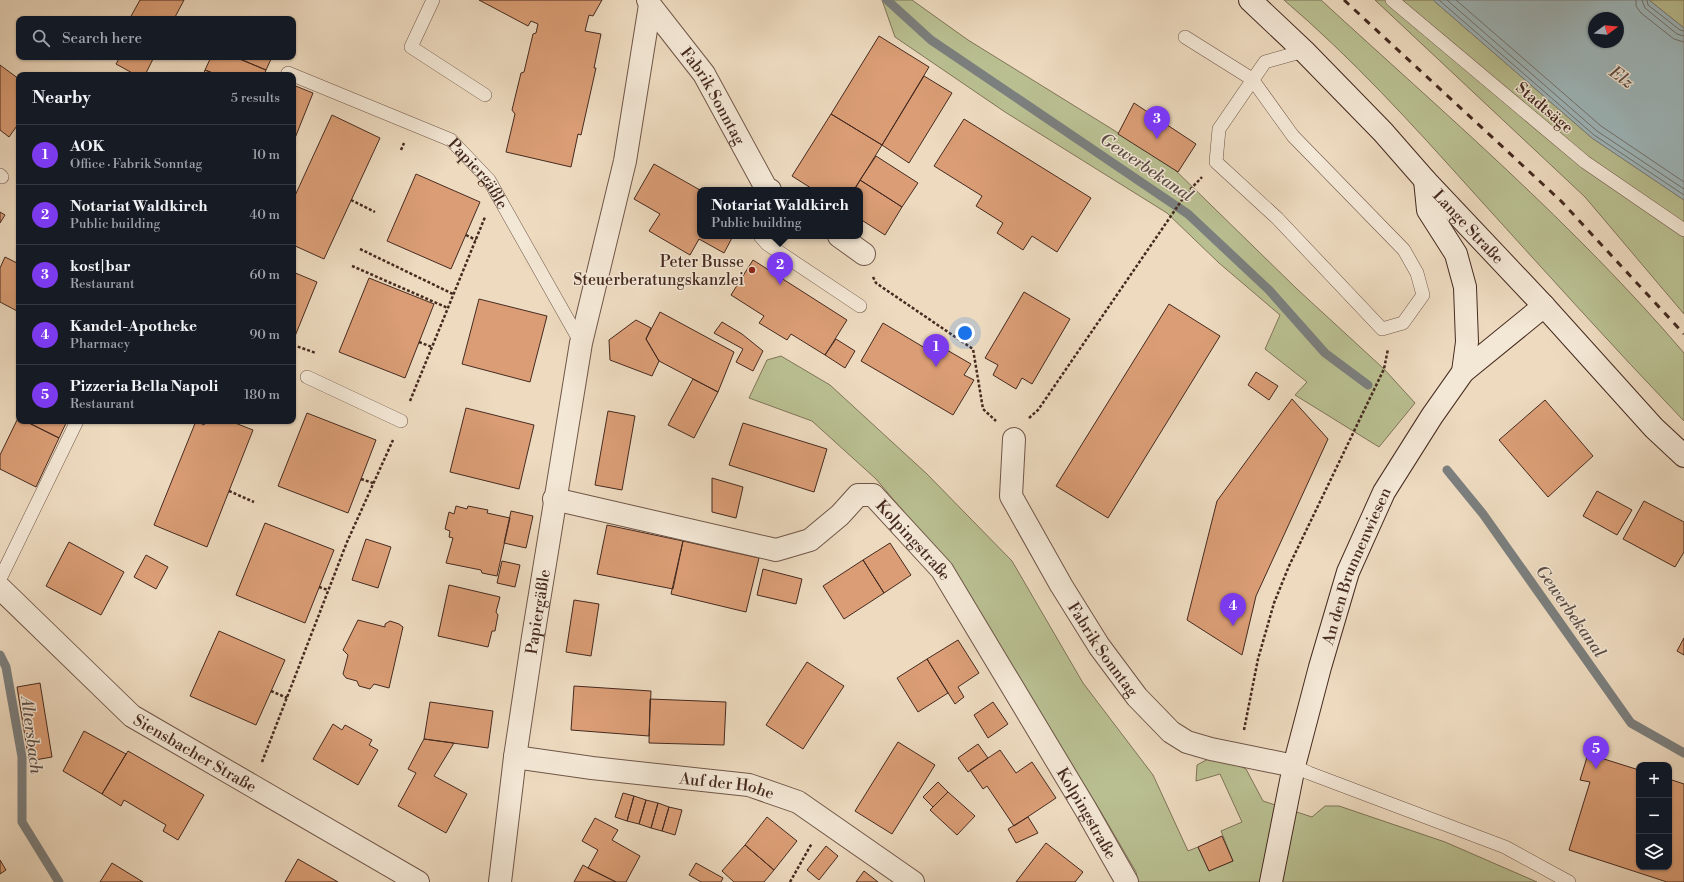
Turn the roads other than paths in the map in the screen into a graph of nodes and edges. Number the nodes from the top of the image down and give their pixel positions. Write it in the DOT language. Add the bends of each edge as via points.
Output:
graph roads {
  1 [pos="433,0"];
  2 [pos="1250,0"];
  3 [pos="1392,0"];
  4 [pos="649,2"];
  5 [pos="1185,37"];
  6 [pos="1304,51"];
  7 [pos="296,75"];
  8 [pos="1252,79"];
  9 [pos="485,95"];
  10 [pos="1424,180"];
  11 [pos="766,187"];
  12 [pos="1684,230"];
  13 [pos="762,239"];
  14 [pos="843,239"];
  15 [pos="864,254"];
  16 [pos="860,306"];
  17 [pos="1544,306"];
  18 [pos="581,343"];
  19 [pos="1464,372"];
  20 [pos="307,377"];
  21 [pos="401,421"];
  22 [pos="76,424"];
  23 [pos="1014,439"];
  24 [pos="1684,456"];
  25 [pos="554,499"];
  26 [pos="0,579"];
  27 [pos="0,588"];
  28 [pos="515,757"];
  29 [pos="1294,766"];
  30 [pos="407,880"];
  31 [pos="500,882"];
  32 [pos="913,882"];
  33 [pos="1127,882"];
  34 [pos="1272,882"];
  35 [pos="1569,882"];
  1 -- 9 [label="lane" via="411,47"];
  2 -- 6 [label="street, Lange Straße"];
  3 -- 12 [label="lane, Stadtsäge" via="1585,162"];
  4 -- 11 [label="street, Fabrik Sonntag" via="704,74"];
  4 -- 18 [label="street, Papiergäßle" via="625,161"];
  5 -- 8 [label="lane"];
  6 -- 8 [label="lane" via="1265,62"];
  6 -- 10 [label="street, Lange Straße" via="1383,132"];
  7 -- 18 [label="lane, Papiergäßle" via="450,140 489,180"];
  8 -- 8 [label="lane" via="1293,136 1404,250 1417,273 1423,295 1403,323 1382,328 1277,218 1216,162 1219,129"];
  10 -- 17 [label="street, Lange Straße"];
  10 -- 19 [label="street" via="1428,210 1456,254 1465,287 1467,342"];
  13 -- 16 [label="lane" via="766,244"];
  14 -- 15 [label="street"];
  17 -- 19 [label="street, An den Brunnenwiesen"];
  17 -- 24 [label="street, Lange Straße" via="1654,428"];
  18 -- 25 [label="street, Papiergäßle"];
  19 -- 29 [label="street, An den Brunnenwiesen" via="1432,416 1384,492 1348,572"];
  20 -- 21 [label="lane"];
  22 -- 26 [label="lane"];
  23 -- 29 [label="street, Fabrik Sonntag" via="1011,496 1099,646 1137,697 1171,732 1187,742"];
  25 -- 28 [label="street, Papiergäßle"];
  25 -- 33 [label="street, Kolpingstraße" via="776,550 810,540 840,515 858,495 873,495 942,570"];
  27 -- 30 [label="street, Siensbacher Straße" via="132,716"];
  28 -- 31 [label="street, Papiergäßle"];
  28 -- 32 [label="street, Auf der Hohe" via="749,786 798,802"];
  29 -- 34 [label="street, An den Brunnenwiesen"];
  29 -- 35 [label="lane" via="1505,847"];
}
